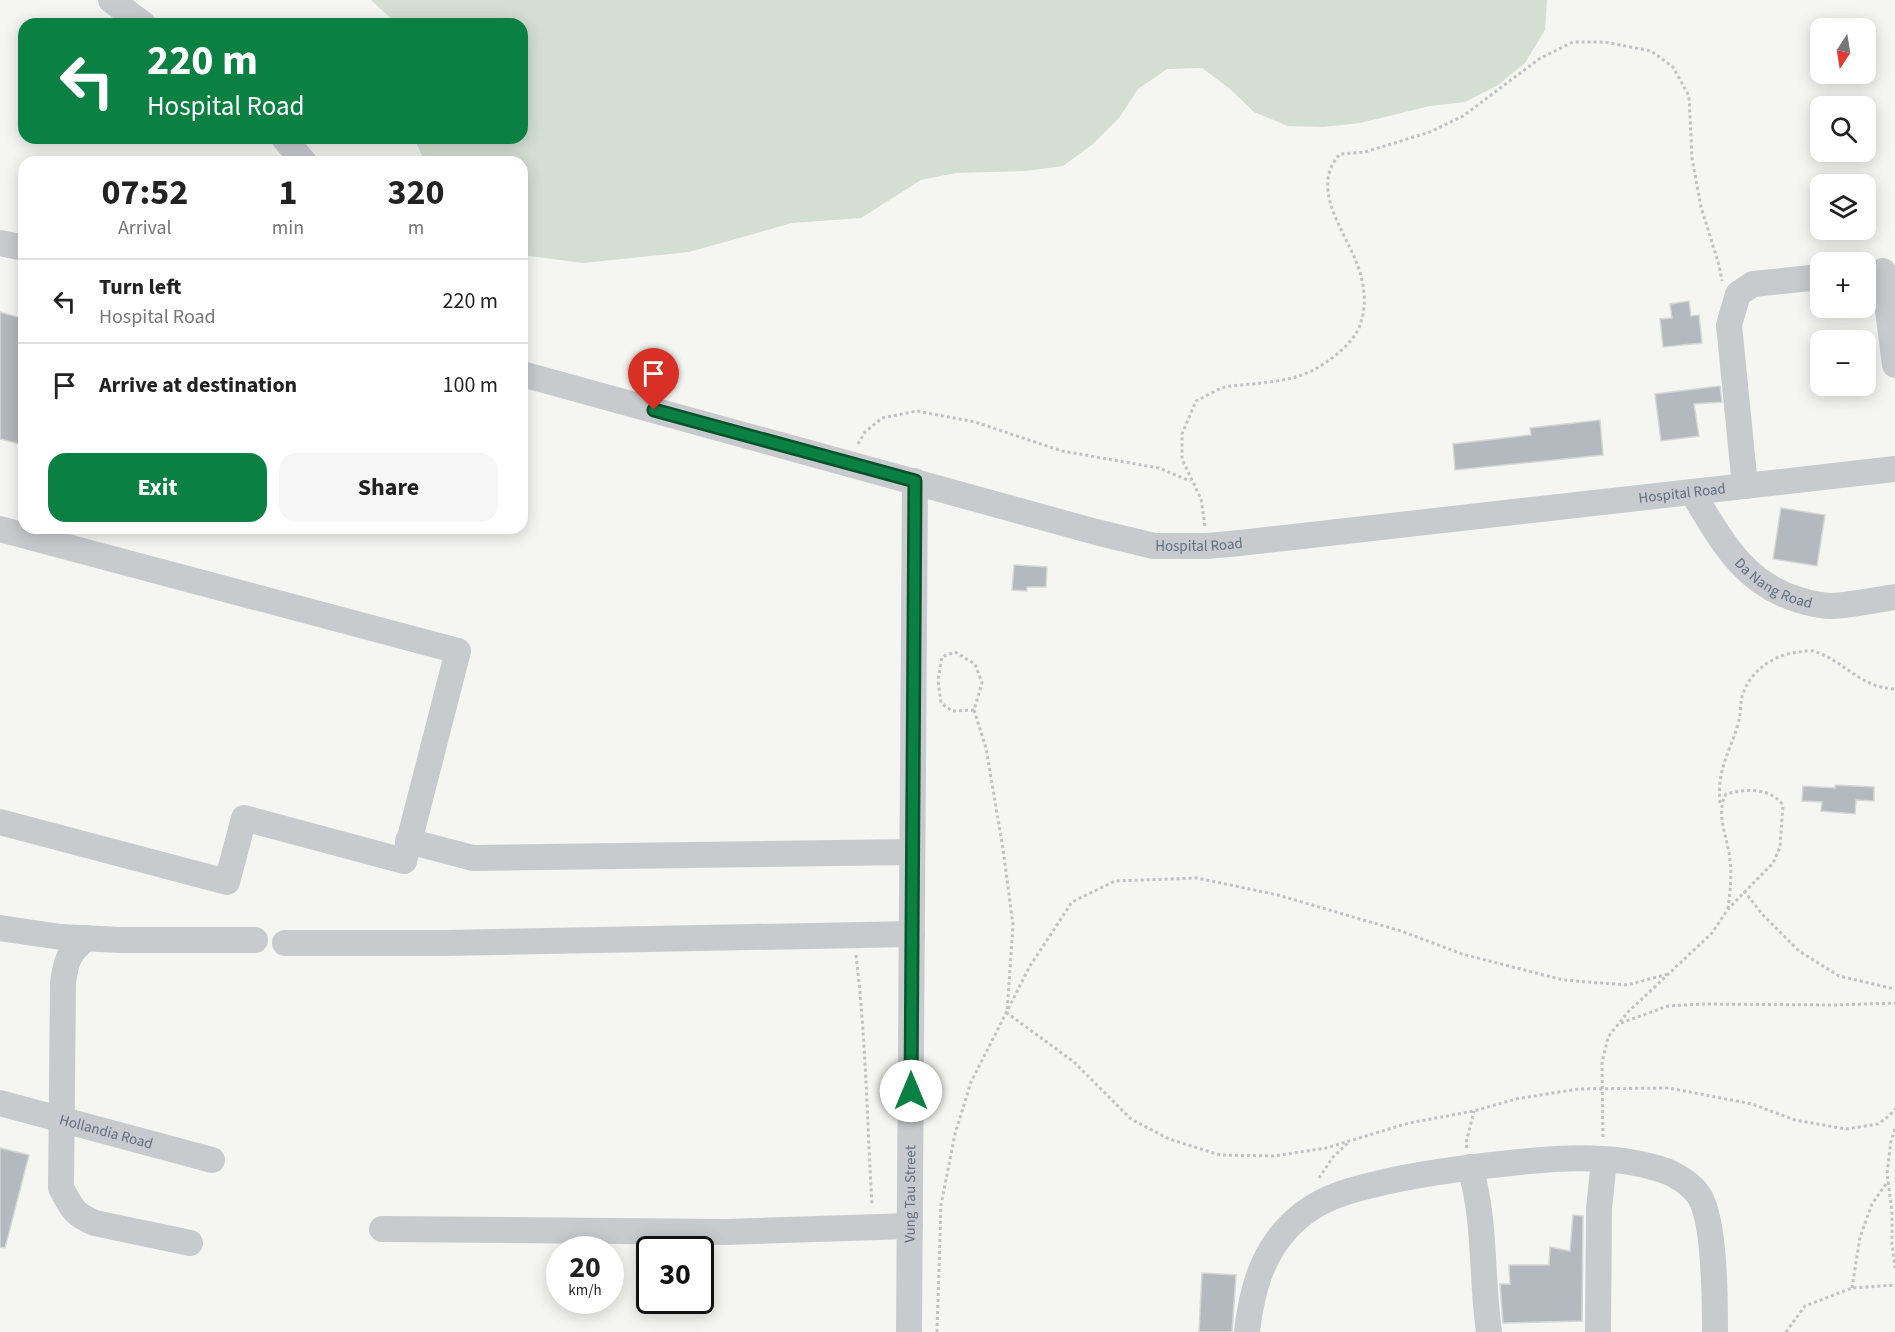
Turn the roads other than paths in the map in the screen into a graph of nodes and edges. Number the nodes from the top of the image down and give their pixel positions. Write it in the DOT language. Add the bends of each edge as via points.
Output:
graph roads {
  1 [pos="111,0"];
  2 [pos="135,18"];
  3 [pos="289,144"];
  4 [pos="299,156"];
  5 [pos="0,243"];
  6 [pos="18,247"];
  7 [pos="1881,271"];
  8 [pos="1810,278"];
  9 [pos="1895,365"];
  10 [pos="528,376"];
  11 [pos="1895,469"];
  12 [pos="915,481"];
  13 [pos="1745,486"];
  14 [pos="1692,492"];
  15 [pos="0,529"];
  16 [pos="18,534"];
  17 [pos="19,534"];
  18 [pos="1895,597"];
  19 [pos="0,822"];
  20 [pos="408,841"];
  21 [pos="912,852"];
  22 [pos="0,928"];
  23 [pos="912,934"];
  24 [pos="86,938"];
  25 [pos="255,940"];
  26 [pos="285,943"];
  27 [pos="0,1103"];
  28 [pos="61,1119"];
  29 [pos="212,1160"];
  30 [pos="1604,1160"];
  31 [pos="1470,1167"];
  32 [pos="910,1226"];
  33 [pos="382,1229"];
  34 [pos="190,1243"];
  35 [pos="909,1332"];
  36 [pos="1247,1332"];
  37 [pos="1489,1332"];
  38 [pos="1598,1332"];
  39 [pos="1715,1332"];
  1 -- 2 [label="street"];
  3 -- 4 [label="street"];
  5 -- 6 [label="street"];
  7 -- 9 [label="street"];
  8 -- 13 [label="street" via="1753,284 1738,294 1730,325"];
  10 -- 12 [label="street, Hospital Road"];
  11 -- 13 [label="street, Hospital Road"];
  12 -- 14 [label="street, Hospital Road" via="1154,546 1207,546"];
  12 -- 21 [label="street, Vung Tau Street"];
  13 -- 14 [label="street, Hospital Road"];
  14 -- 18 [label="street, Da Nang Road" via="1731,555 1762,584 1788,597 1829,606"];
  15 -- 16 [label="street"];
  17 -- 20 [label="street" via="458,651"];
  19 -- 20 [label="street" via="227,882 244,818 404,861"];
  20 -- 21 [label="street" via="473,858"];
  21 -- 23 [label="street, Vung Tau Street"];
  22 -- 24 [label="street"];
  23 -- 26 [label="street"];
  23 -- 32 [label="street, Vung Tau Street"];
  24 -- 25 [label="street"];
  24 -- 28 [label="street" via="66,962 63,983"];
  27 -- 28 [label="street, Hollandia Road"];
  28 -- 29 [label="street, Hollandia Road"];
  28 -- 34 [label="street" via="61,1188 81,1218"];
  30 -- 31 [label="street" via="1554,1158"];
  30 -- 38 [label="street" via="1599,1209"];
  30 -- 39 [label="street" via="1660,1169 1682,1179 1699,1196 1709,1220"];
  31 -- 36 [label="street" via="1433,1171 1351,1190 1325,1199 1304,1213 1268,1253 1256,1281"];
  31 -- 37 [label="street" via="1482,1221"];
  32 -- 33 [label="street" via="725,1232"];
  32 -- 35 [label="street, Vung Tau Street"];
}
